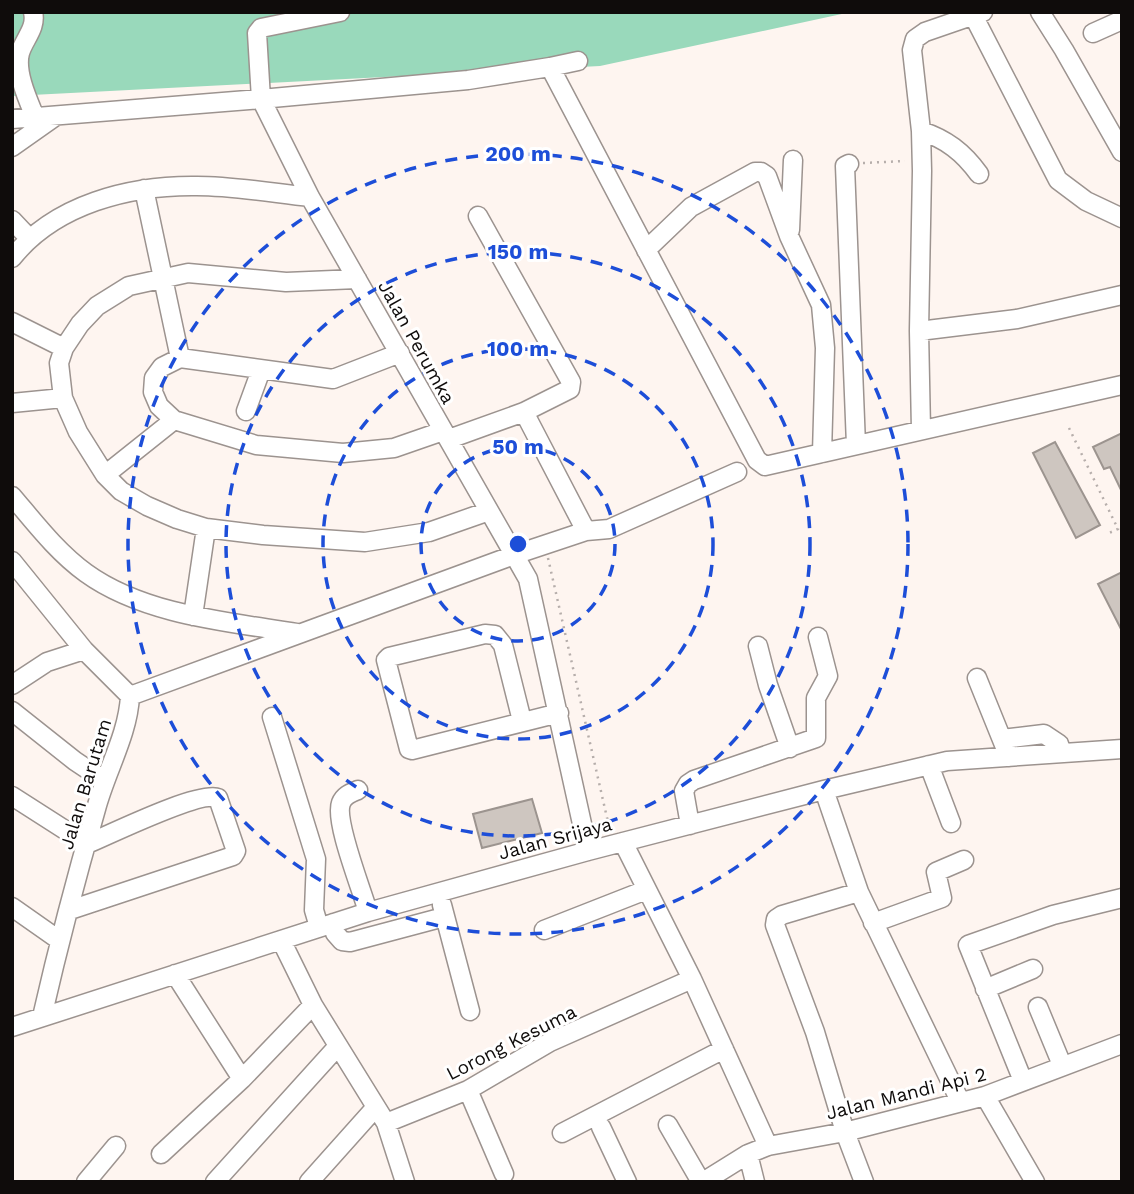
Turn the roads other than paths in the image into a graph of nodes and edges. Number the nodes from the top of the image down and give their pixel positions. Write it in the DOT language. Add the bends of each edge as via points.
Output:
graph roads {
  1 [pos="33,12"];
  2 [pos="340,12"];
  3 [pos="1040,12"];
  4 [pos="978,13"];
  5 [pos="1122,20"];
  6 [pos="1093,33"];
  7 [pos="578,61"];
  8 [pos="550,67"];
  9 [pos="261,99"];
  10 [pos="56,116"];
  11 [pos="36,117"];
  12 [pos="12,119"];
  13 [pos="920,131"];
  14 [pos="12,147"];
  15 [pos="1122,152"];
  16 [pos="793,160"];
  17 [pos="849,163"];
  18 [pos="979,174"];
  19 [pos="144,189"];
  20 [pos="310,197"];
  21 [pos="478,216"];
  22 [pos="1122,218"];
  23 [pos="12,220"];
  24 [pos="789,236"];
  25 [pos="29,238"];
  26 [pos="646,250"];
  27 [pos="12,258"];
  28 [pos="163,277"];
  29 [pos="357,279"];
  30 [pos="1122,295"];
  31 [pos="12,322"];
  32 [pos="919,331"];
  33 [pos="65,348"];
  34 [pos="400,353"];
  35 [pos="180,358"];
  36 [pos="261,370"];
  37 [pos="1122,385"];
  38 [pos="63,398"];
  39 [pos="12,403"];
  40 [pos="246,411"];
  41 [pos="524,412"];
  42 [pos="174,419"];
  43 [pos="921,430"];
  44 [pos="446,435"];
  45 [pos="856,445"];
  46 [pos="822,453"];
  47 [pos="737,472"];
  48 [pos="105,475"];
  49 [pos="12,496"];
  50 [pos="489,511"];
  51 [pos="206,528"];
  52 [pos="586,531"];
  53 [pos="514,555"];
  54 [pos="12,561"];
  55 [pos="193,616"];
  56 [pos="299,633"];
  57 [pos="818,637"];
  58 [pos="758,646"];
  59 [pos="84,650"];
  60 [pos="977,678"];
  61 [pos="12,685"];
  62 [pos="130,696"];
  63 [pos="12,711"];
  64 [pos="558,713"];
  65 [pos="272,717"];
  66 [pos="522,721"];
  67 [pos="1002,739"];
  68 [pos="790,748"];
  69 [pos="1122,749"];
  70 [pos="1062,753"];
  71 [pos="1009,757"];
  72 [pos="929,765"];
  73 [pos="105,781"];
  74 [pos="358,790"];
  75 [pos="824,790"];
  76 [pos="12,796"];
  77 [pos="951,823"];
  78 [pos="690,825"];
  79 [pos="87,844"];
  80 [pos="618,844"];
  81 [pos="588,850"];
  82 [pos="964,860"];
  83 [pos="646,890"];
  84 [pos="439,891"];
  85 [pos="859,892"];
  86 [pos="1122,898"];
  87 [pos="12,907"];
  88 [pos="70,910"];
  89 [pos="368,912"];
  90 [pos="444,917"];
  91 [pos="873,923"];
  92 [pos="326,925"];
  93 [pos="544,930"];
  94 [pos="59,940"];
  95 [pos="281,940"];
  96 [pos="1033,969"];
  97 [pos="175,974"];
  98 [pos="692,979"];
  99 [pos="985,989"];
  100 [pos="313,1005"];
  101 [pos="1038,1007"];
  102 [pos="470,1011"];
  103 [pos="42,1017"];
  104 [pos="12,1027"];
  105 [pos="1122,1044"];
  106 [pos="338,1046"];
  107 [pos="724,1049"];
  108 [pos="1062,1065"];
  109 [pos="242,1079"];
  110 [pos="1023,1080"];
  111 [pos="467,1090"];
  112 [pos="985,1097"];
  113 [pos="960,1101"];
  114 [pos="376,1107"];
  115 [pos="386,1123"];
  116 [pos="668,1125"];
  117 [pos="601,1127"];
  118 [pos="845,1132"];
  119 [pos="562,1133"];
  120 [pos="116,1146"];
  121 [pos="768,1146"];
  122 [pos="161,1154"];
  123 [pos="748,1154"];
  124 [pos="504,1174"];
  125 [pos="86,1182"];
  126 [pos="215,1182"];
  127 [pos="309,1182"];
  128 [pos="405,1182"];
  129 [pos="627,1182"];
  130 [pos="702,1182"];
  131 [pos="755,1182"];
  132 [pos="864,1182"];
  133 [pos="1035,1182"];
  1 -- 11 [label="street" via="34,21 20,52 20,69"];
  2 -- 9 [label="street" via="261,28 257,33"];
  3 -- 15 [label="street"];
  4 -- 13 [label="street" via="915,39 912,50"];
  4 -- 22 [label="street" via="1058,180 1086,201"];
  5 -- 6 [label="street"];
  7 -- 8 [label="street"];
  8 -- 9 [label="street" via="468,80"];
  8 -- 26 [label="street"];
  9 -- 10 [label="street"];
  9 -- 20 [label="street, Jalan Perumka"];
  10 -- 11 [label="street"];
  10 -- 14 [label="street"];
  11 -- 12 [label="street"];
  13 -- 18 [label="street" via="935,135 965,155"];
  13 -- 32 [label="street"];
  16 -- 24 [label="street"];
  17 -- 45 [label="street" via="845,166"];
  19 -- 20 [label="street" via="197,186"];
  19 -- 25 [label="street" via="100,199"];
  19 -- 28 [label="street"];
  20 -- 29 [label="street, Jalan Perumka"];
  21 -- 41 [label="street" via="571,382 570,389"];
  23 -- 25 [label="street"];
  24 -- 26 [label="street" via="767,176 755,172 691,207"];
  24 -- 46 [label="street" via="821,305 825,348"];
  25 -- 27 [label="street"];
  26 -- 46 [label="street" via="757,460 765,466"];
  28 -- 29 [label="street" via="188,273 286,282"];
  28 -- 33 [label="street" via="129,286 97,306"];
  28 -- 35 [label="street"];
  29 -- 34 [label="street, Jalan Perumka"];
  30 -- 32 [label="street" via="1017,319"];
  31 -- 33 [label="street"];
  32 -- 43 [label="street"];
  33 -- 38 [label="street" via="59,363"];
  34 -- 36 [label="street" via="333,379"];
  34 -- 44 [label="street, Jalan Perumka"];
  35 -- 36 [label="street"];
  35 -- 42 [label="street" via="162,367 154,378 159,406"];
  36 -- 40 [label="street"];
  37 -- 43 [label="street"];
  38 -- 39 [label="street"];
  38 -- 48 [label="street"];
  41 -- 44 [label="street"];
  41 -- 52 [label="street"];
  42 -- 44 [label="street" via="257,444 343,453 394,448"];
  42 -- 48 [label="street"];
  43 -- 45 [label="street"];
  44 -- 50 [label="street, Jalan Perumka"];
  45 -- 46 [label="street"];
  47 -- 52 [label="street" via="609,529"];
  48 -- 51 [label="street" via="121,491 148,506"];
  49 -- 55 [label="street" via="86,573 124,595"];
  50 -- 51 [label="street" via="429,532 365,541"];
  50 -- 53 [label="street, Jalan Perumka"];
  51 -- 55 [label="street"];
  52 -- 53 [label="street"];
  53 -- 56 [label="street"];
  53 -- 64 [label="street, Jalan Perumka" via="527,579"];
  54 -- 59 [label="street"];
  55 -- 56 [label="street"];
  56 -- 62 [label="street"];
  57 -- 68 [label="street" via="828,676 815,703 817,735"];
  58 -- 68 [label="street"];
  59 -- 61 [label="street" via="47,662"];
  59 -- 62 [label="street"];
  60 -- 67 [label="street"];
  62 -- 73 [label="street, Jalan Barutam" via="129,714"];
  63 -- 73 [label="street"];
  64 -- 66 [label="street"];
  64 -- 81 [label="street, Jalan Perumka"];
  65 -- 92 [label="street" via="316,859 314,910"];
  66 -- 66 [label="street" via="412,750 386,660 495,635 503,645"];
  67 -- 70 [label="street" via="1044,734 1059,744"];
  67 -- 71 [label="street"];
  68 -- 78 [label="street" via="688,784 684,799"];
  69 -- 70 [label="street, Jalan Srijaya"];
  70 -- 71 [label="street, Jalan Srijaya"];
  71 -- 72 [label="street, Jalan Srijaya"];
  72 -- 75 [label="street, Jalan Srijaya"];
  72 -- 77 [label="street"];
  73 -- 79 [label="street, Jalan Barutam"];
  74 -- 89 [label="street" via="342,801 340,818"];
  75 -- 78 [label="street, Jalan Srijaya"];
  75 -- 85 [label="street"];
  76 -- 79 [label="street"];
  78 -- 80 [label="street, Jalan Srijaya"];
  79 -- 88 [label="street, Jalan Barutam"];
  79 -- 88 [label="street" via="209,796 218,798 236,851 233,856"];
  80 -- 81 [label="street, Jalan Srijaya"];
  80 -- 83 [label="street"];
  81 -- 84 [label="street, Jalan Srijaya"];
  82 -- 91 [label="street" via="936,872 942,898"];
  83 -- 93 [label="street"];
  83 -- 98 [label="street"];
  84 -- 89 [label="street, Jalan Srijaya"];
  84 -- 90 [label="street"];
  85 -- 91 [label="street"];
  85 -- 118 [label="street" via="782,915 775,925 815,1032"];
  86 -- 99 [label="street" via="1052,915 970,943"];
  87 -- 94 [label="street"];
  88 -- 94 [label="street, Jalan Barutam"];
  89 -- 92 [label="street, Jalan Srijaya"];
  90 -- 92 [label="street" via="350,942 342,941"];
  90 -- 102 [label="street"];
  91 -- 113 [label="street"];
  92 -- 95 [label="street, Jalan Srijaya"];
  94 -- 103 [label="street, Jalan Barutam"];
  95 -- 97 [label="street, Jalan Srijaya"];
  95 -- 100 [label="street"];
  96 -- 99 [label="street"];
  97 -- 103 [label="street, Jalan Srijaya"];
  97 -- 109 [label="street"];
  98 -- 107 [label="street"];
  98 -- 111 [label="street, Lorong Kesuma" via="550,1042"];
  99 -- 110 [label="street"];
  100 -- 106 [label="street"];
  100 -- 109 [label="street"];
  101 -- 108 [label="street"];
  103 -- 104 [label="street, Jalan Srijaya"];
  105 -- 108 [label="street, Jalan Mandi Api 2"];
  106 -- 114 [label="street"];
  106 -- 126 [label="street"];
  107 -- 119 [label="street"];
  107 -- 121 [label="street"];
  108 -- 110 [label="street, Jalan Mandi Api 2"];
  109 -- 122 [label="street"];
  110 -- 112 [label="street, Jalan Mandi Api 2"];
  111 -- 115 [label="street, Lorong Kesuma"];
  111 -- 124 [label="street"];
  112 -- 113 [label="street, Jalan Mandi Api 2"];
  112 -- 133 [label="street"];
  113 -- 118 [label="street, Jalan Mandi Api 2"];
  114 -- 115 [label="street"];
  114 -- 127 [label="street"];
  115 -- 128 [label="street"];
  116 -- 130 [label="street"];
  117 -- 129 [label="street"];
  118 -- 121 [label="street, Jalan Mandi Api 2"];
  118 -- 132 [label="street"];
  120 -- 125 [label="street"];
  121 -- 123 [label="street, Jalan Mandi Api 2"];
  123 -- 130 [label="street, Jalan Mandi Api 2"];
  123 -- 131 [label="street"];
}
